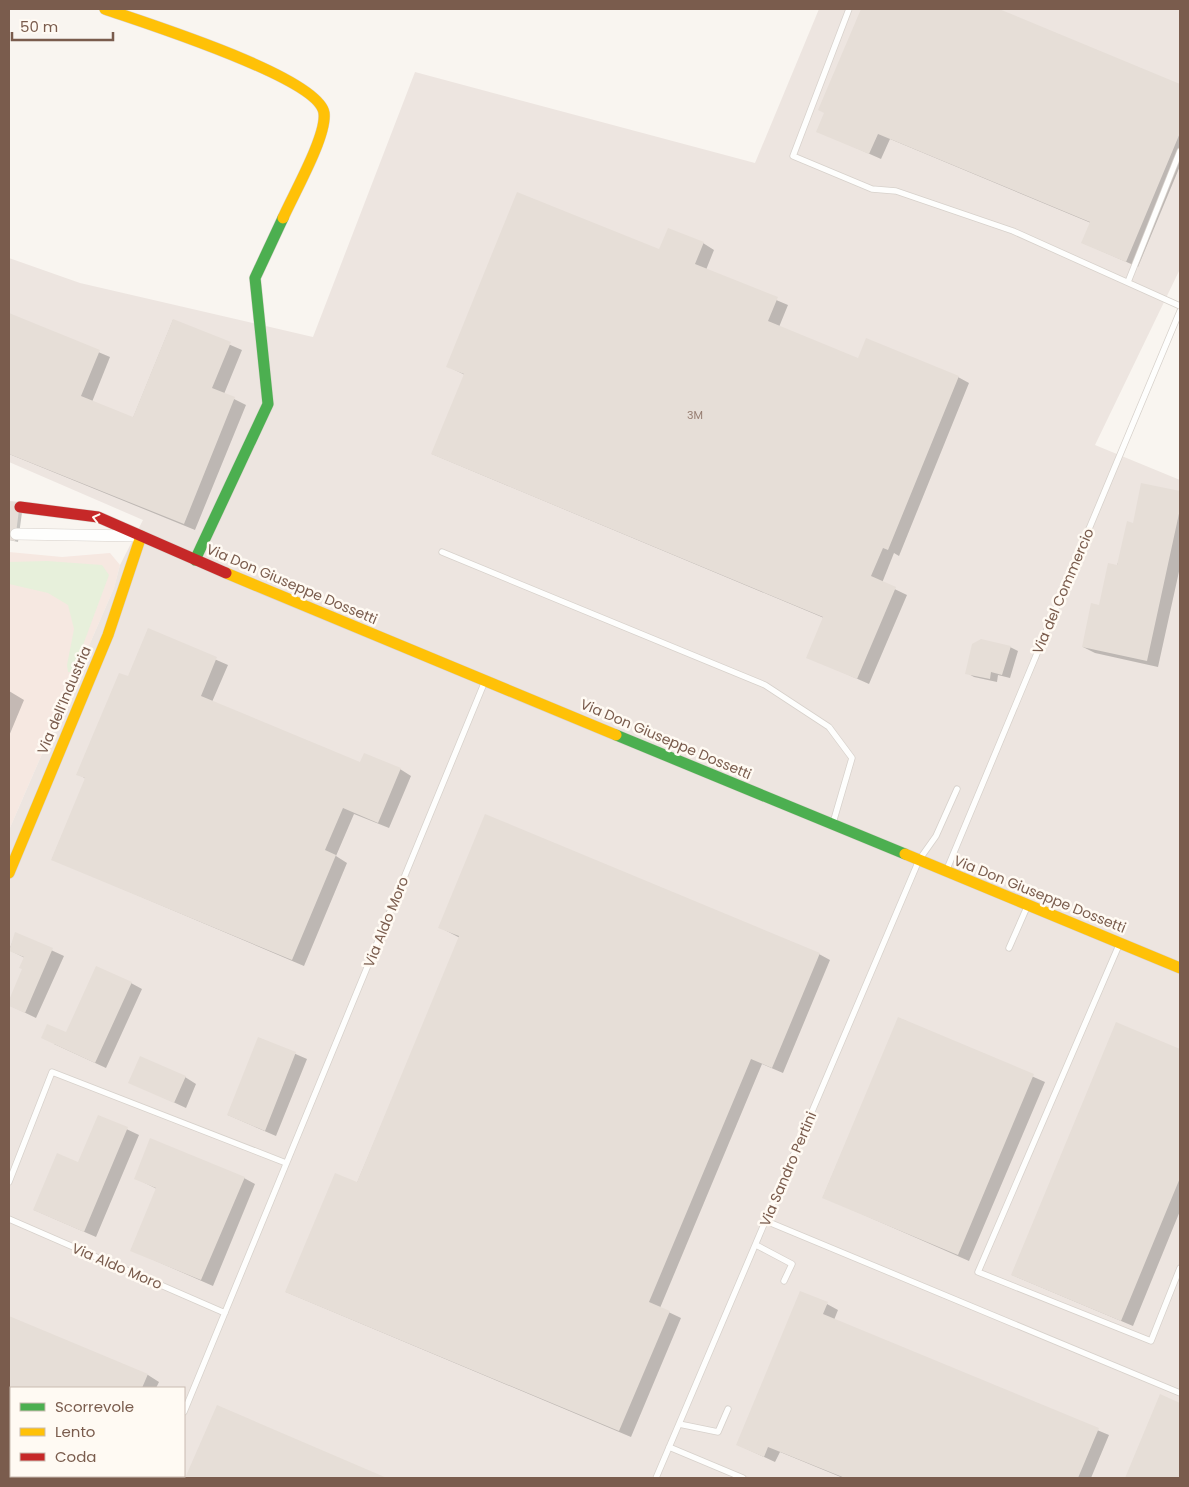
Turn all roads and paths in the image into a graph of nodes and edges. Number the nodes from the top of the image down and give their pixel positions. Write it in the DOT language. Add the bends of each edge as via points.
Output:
graph roads {
  1 [pos="105,9"];
  2 [pos="849,9"];
  3 [pos="1180,151"];
  4 [pos="1128,282"];
  5 [pos="1180,306"];
  6 [pos="1180,311"];
  7 [pos="20,507"];
  8 [pos="16,534"];
  9 [pos="141,536"];
  10 [pos="442,552"];
  11 [pos="195,560"];
  12 [pos="485,680"];
  13 [pos="957,789"];
  14 [pos="833,825"];
  15 [pos="919,860"];
  16 [pos="9,872"];
  17 [pos="946,872"];
  18 [pos="1028,905"];
  19 [pos="1120,943"];
  20 [pos="1009,948"];
  21 [pos="1180,968"];
  22 [pos="286,1163"];
  23 [pos="9,1182"];
  24 [pos="9,1219"];
  25 [pos="766,1221"];
  26 [pos="756,1245"];
  27 [pos="1180,1268"];
  28 [pos="784,1281"];
  29 [pos="225,1313"];
  30 [pos="1180,1393"];
  31 [pos="728,1409"];
  32 [pos="185,1410"];
  33 [pos="679,1424"];
  34 [pos="669,1447"];
  35 [pos="656,1478"];
  36 [pos="743,1478"];
  1 -- 11 [label="street" via="245,59 303,89 317,99 324,112 323,131 256,278 256,310 268,404"];
  2 -- 4 [label="lane" via="793,156 872,189 896,191 1013,231"];
  3 -- 4 [label="lane"];
  4 -- 5 [label="lane"];
  6 -- 17 [label="lane, Via del Commercio"];
  9 -- 7 [label="street, Via Don Giuseppe Dossetti, one-way" via="98,517"];
  8 -- 9 [label="street, Via Don Giuseppe Dossetti"];
  9 -- 11 [label="street, Via Don Giuseppe Dossetti"];
  9 -- 16 [label="street, Via dell’Industria" via="108,635"];
  10 -- 14 [label="lane" via="765,685 830,727 852,758"];
  11 -- 12 [label="street, Via Don Giuseppe Dossetti"];
  12 -- 14 [label="street, Via Don Giuseppe Dossetti"];
  12 -- 22 [label="lane, Via Aldo Moro"];
  13 -- 15 [label="lane, Via Sandro Pertini" via="936,836"];
  14 -- 15 [label="street, Via Don Giuseppe Dossetti"];
  15 -- 17 [label="street, Via Don Giuseppe Dossetti"];
  15 -- 25 [label="lane, Via Sandro Pertini"];
  17 -- 18 [label="street, Via Don Giuseppe Dossetti"];
  18 -- 19 [label="street, Via Don Giuseppe Dossetti"];
  18 -- 20 [label="lane"];
  19 -- 21 [label="street, Via Don Giuseppe Dossetti"];
  19 -- 27 [label="lane" via="978,1272 1151,1341"];
  22 -- 23 [label="lane" via="52,1072"];
  22 -- 29 [label="lane, Via Aldo Moro"];
  24 -- 29 [label="lane, Via Aldo Moro"];
  25 -- 26 [label="lane, Via Sandro Pertini"];
  25 -- 30 [label="lane"];
  26 -- 28 [label="lane" via="792,1264"];
  26 -- 33 [label="lane, Via Sandro Pertini"];
  29 -- 32 [label="lane, Via Aldo Moro"];
  31 -- 33 [label="lane" via="718,1432"];
  33 -- 34 [label="lane, Via Sandro Pertini"];
  34 -- 35 [label="lane, Via Sandro Pertini"];
  34 -- 36 [label="lane"];
}
